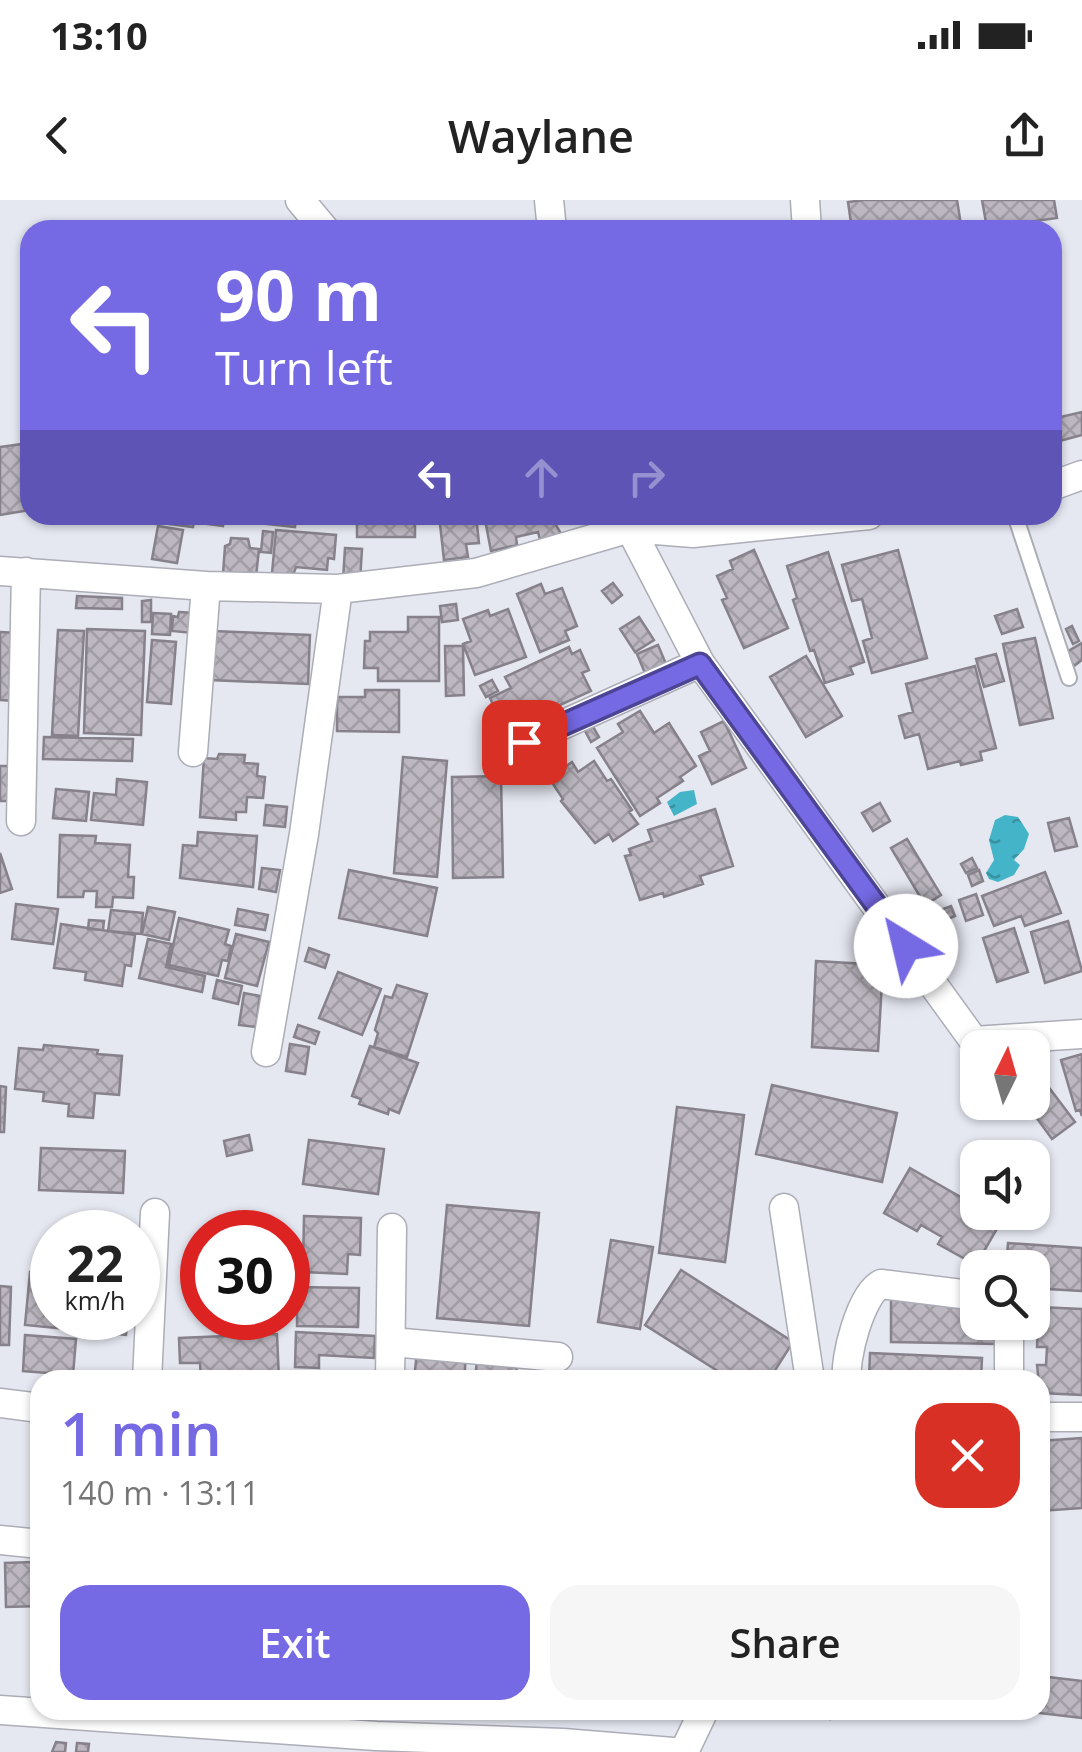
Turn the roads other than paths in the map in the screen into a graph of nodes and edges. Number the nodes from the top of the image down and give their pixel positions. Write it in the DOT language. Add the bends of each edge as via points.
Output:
graph roads {
  1 [pos="300,200"];
  2 [pos="317,220"];
  3 [pos="613,525"];
  4 [pos="624,525"];
  5 [pos="640,525"];
  6 [pos="771,525"];
  7 [pos="1018,525"];
  8 [pos="13,572"];
  9 [pos="206,586"];
  10 [pos="338,589"];
  11 [pos="700,664"];
  12 [pos="1069,678"];
  13 [pos="524,742"];
  14 [pos="193,752"];
  15 [pos="21,821"];
  16 [pos="1082,1034"];
  17 [pos="266,1052"];
  18 [pos="784,1208"];
  19 [pos="392,1228"];
  20 [pos="960,1294"];
  21 [pos="149,1340"];
  22 [pos="1008,1340"];
  23 [pos="392,1342"];
  24 [pos="558,1358"];
  25 [pos="147,1370"];
  26 [pos="391,1370"];
  27 [pos="808,1370"];
  28 [pos="847,1370"];
  29 [pos="1009,1370"];
  30 [pos="0,1403"];
  31 [pos="30,1407"];
  32 [pos="1050,1417"];
  33 [pos="1082,1418"];
  34 [pos="0,1540"];
  35 [pos="30,1543"];
  36 [pos="0,1710"];
  37 [pos="30,1711"];
  38 [pos="289,1720"];
  39 [pos="699,1720"];
  40 [pos="376,1723"];
  41 [pos="674,1752"];
  42 [pos="684,1752"];
  1 -- 2 [label="street"];
  3 -- 10 [label="street" via="476,573"];
  4 -- 11 [label="street"];
  5 -- 6 [label="street" via="693,534"];
  7 -- 12 [label="lane"];
  8 -- 9 [label="street"];
  8 -- 15 [label="street"];
  9 -- 10 [label="street"];
  9 -- 14 [label="street"];
  10 -- 17 [label="street"];
  11 -- 13 [label="street"];
  11 -- 16 [label="street" via="974,1040"];
  18 -- 27 [label="street"];
  19 -- 23 [label="street"];
  20 -- 28 [label="street" via="873,1288"];
  21 -- 25 [label="street"];
  22 -- 29 [label="street"];
  23 -- 24 [label="street"];
  23 -- 26 [label="street"];
  30 -- 31 [label="street"];
  32 -- 33 [label="street"];
  34 -- 35 [label="street"];
  36 -- 37 [label="street"];
  38 -- 40 [label="street"];
  39 -- 42 [label="street"];
  40 -- 41 [label="street"];
}
